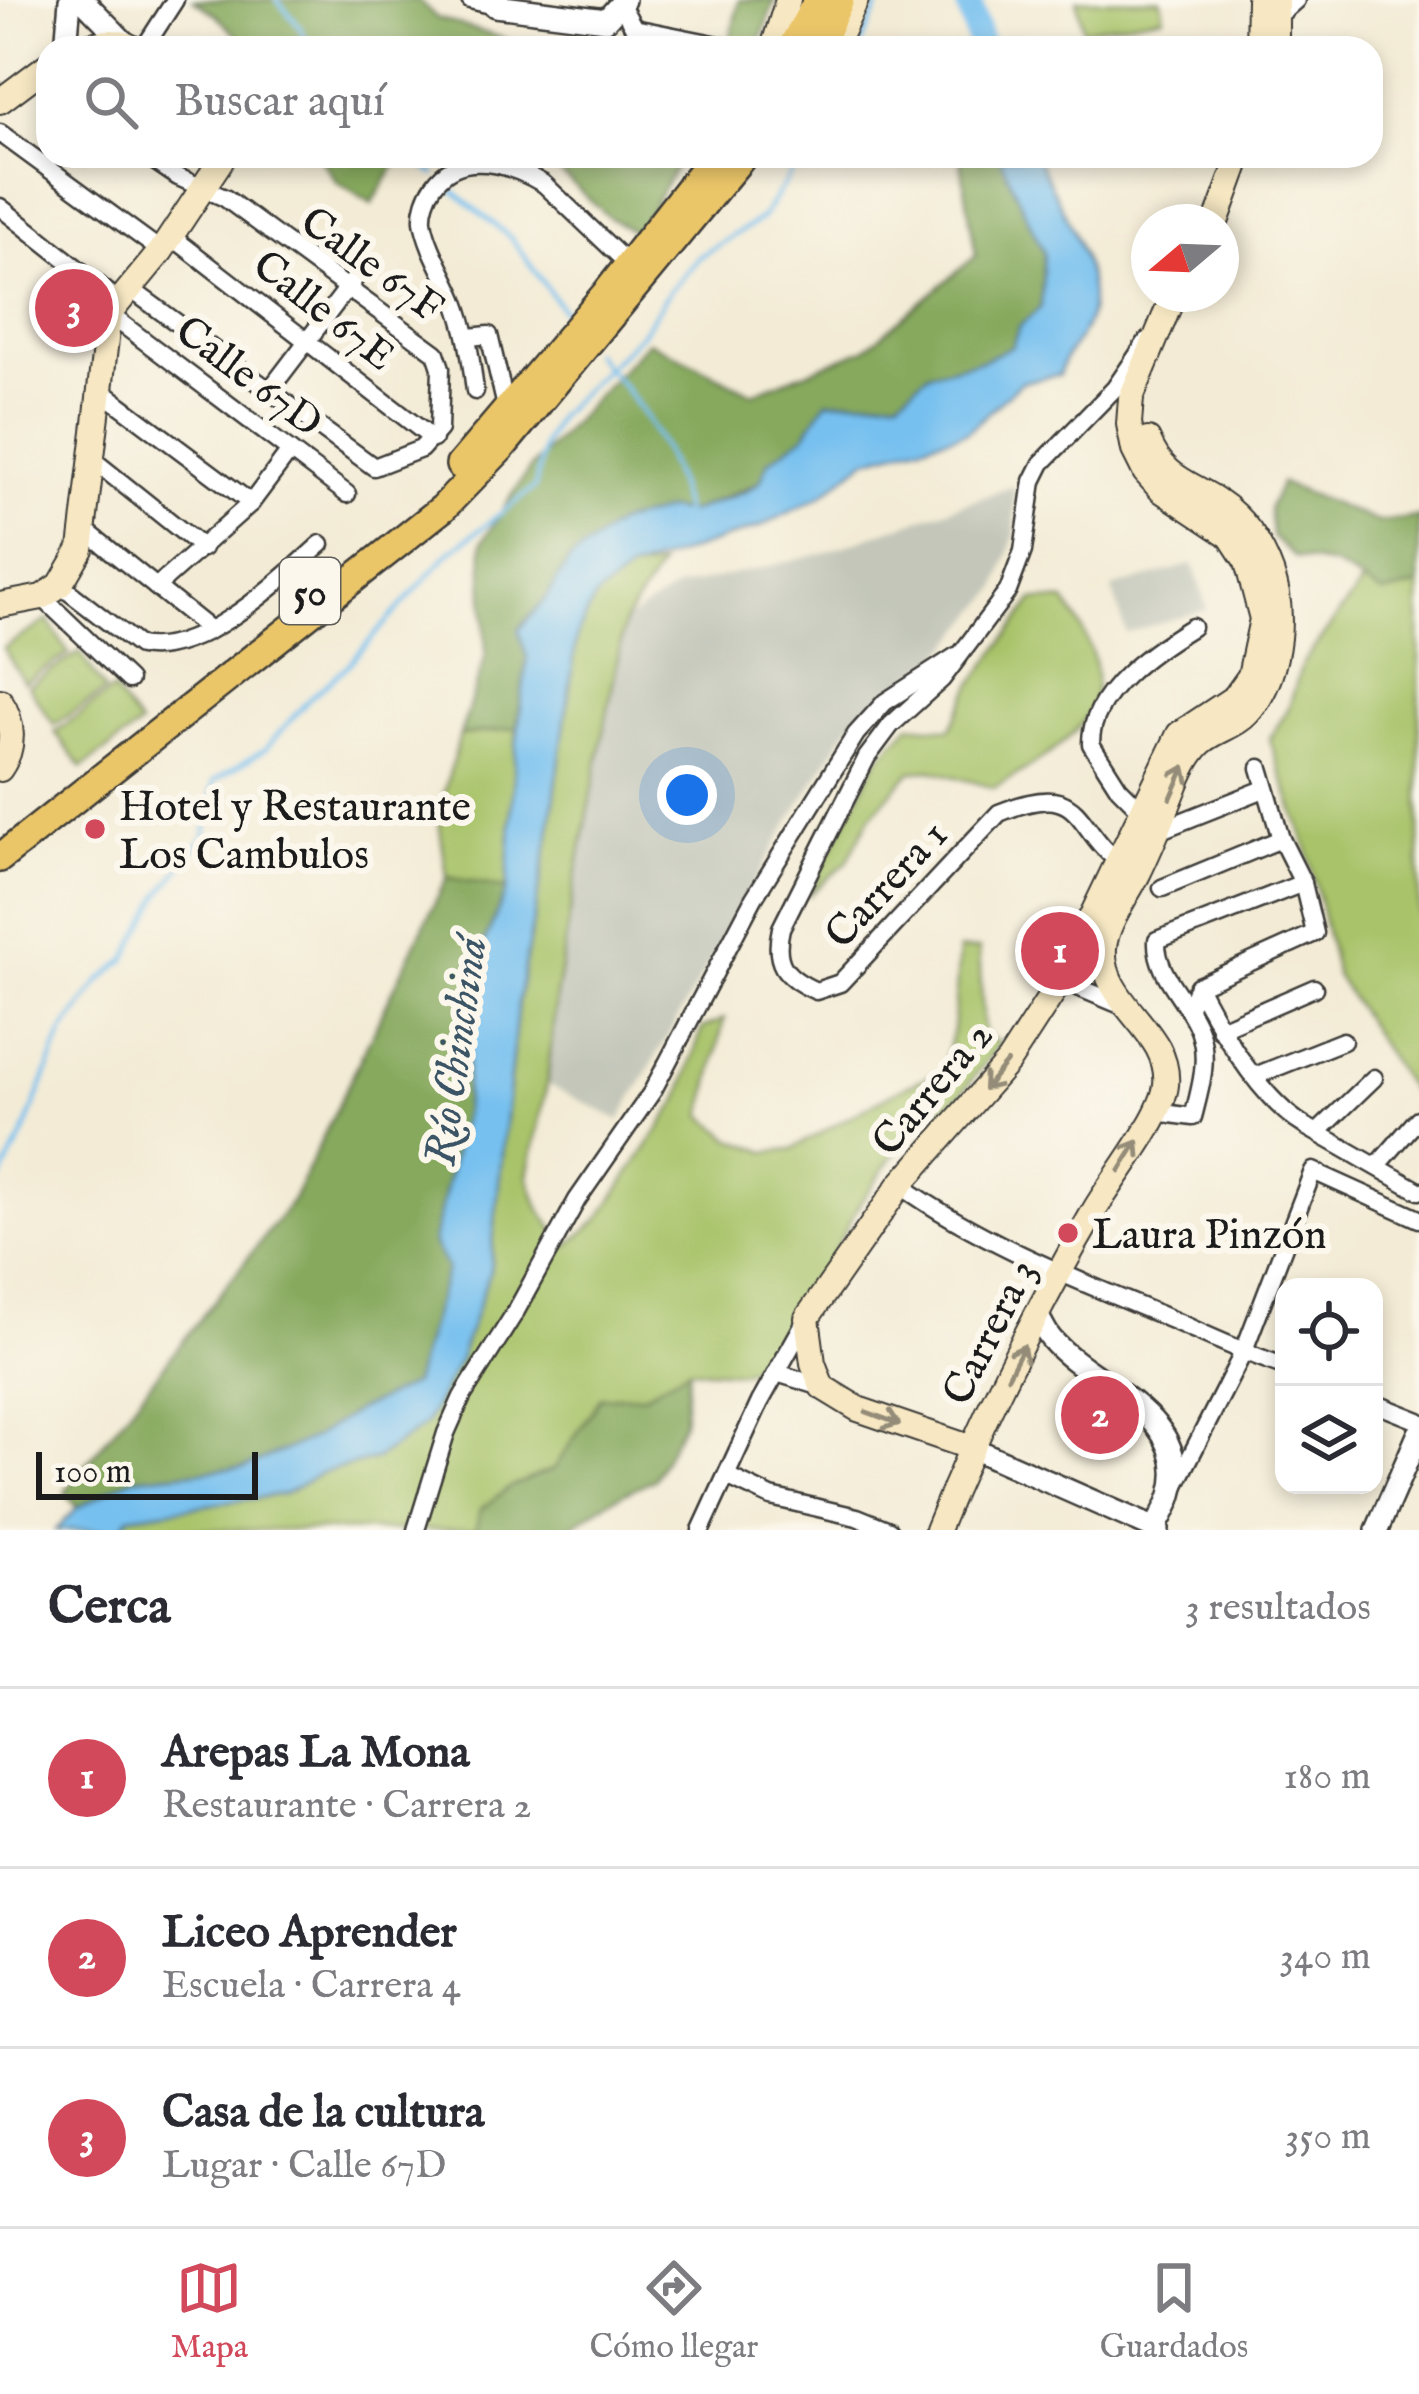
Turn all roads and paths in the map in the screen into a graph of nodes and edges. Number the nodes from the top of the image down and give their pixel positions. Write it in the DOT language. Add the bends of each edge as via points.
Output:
graph roads {
  1 [pos="70,0"];
  2 [pos="83,0"];
  3 [pos="175,0"];
  4 [pos="470,0"];
  5 [pos="788,0"];
  6 [pos="818,0"];
  7 [pos="840,0"];
  8 [pos="856,0"];
  9 [pos="496,3"];
  10 [pos="1277,4"];
  11 [pos="615,6"];
  12 [pos="67,36"];
  13 [pos="123,36"];
  14 [pos="143,36"];
  15 [pos="674,36"];
  16 [pos="777,36"];
  17 [pos="798,36"];
  18 [pos="824,36"];
  19 [pos="840,36"];
  20 [pos="1263,36"];
  21 [pos="1276,36"];
  22 [pos="36,80"];
  23 [pos="0,101"];
  24 [pos="0,133"];
  25 [pos="36,157"];
  26 [pos="53,168"];
  27 [pos="168,168"];
  28 [pos="216,168"];
  29 [pos="453,168"];
  30 [pos="506,168"];
  31 [pos="704,168"];
  32 [pos="731,168"];
  33 [pos="1219,168"];
  34 [pos="1236,168"];
  35 [pos="204,188"];
  36 [pos="1206,204"];
  37 [pos="1223,204"];
  38 [pos="0,207"];
  39 [pos="166,243"];
  40 [pos="628,264"];
  41 [pos="362,269"];
  42 [pos="344,289"];
  43 [pos="618,294"];
  44 [pos="121,302"];
  45 [pos="1168,312"];
  46 [pos="1182,312"];
  47 [pos="1165,323"];
  48 [pos="469,337"];
  49 [pos="306,339"];
  50 [pos="100,390"];
  51 [pos="269,391"];
  52 [pos="475,391"];
  53 [pos="509,408"];
  54 [pos="434,439"];
  55 [pos="290,451"];
  56 [pos="93,460"];
  57 [pos="346,494"];
  58 [pos="251,502"];
  59 [pos="85,530"];
  60 [pos="321,544"];
  61 [pos="203,548"];
  62 [pos="156,587"];
  63 [pos="51,591"];
  64 [pos="0,605"];
  65 [pos="1192,627"];
  66 [pos="209,630"];
  67 [pos="956,656"];
  68 [pos="129,680"];
  69 [pos="0,701"];
  70 [pos="2,762"];
  71 [pos="1260,768"];
  72 [pos="1264,789"];
  73 [pos="1142,810"];
  74 [pos="1157,831"];
  75 [pos="0,837"];
  76 [pos="1281,839"];
  77 [pos="0,858"];
  78 [pos="1128,867"];
  79 [pos="1303,883"];
  80 [pos="1162,888"];
  81 [pos="1061,980"];
  82 [pos="1198,986"];
  83 [pos="1314,988"];
  84 [pos="1123,1006"];
  85 [pos="1188,1009"];
  86 [pos="1220,1029"];
  87 [pos="1343,1041"];
  88 [pos="1256,1076"];
  89 [pos="1374,1078"];
  90 [pos="1156,1112"];
  91 [pos="1418,1119"];
  92 [pos="1319,1131"];
  93 [pos="1377,1166"];
  94 [pos="899,1185"];
  95 [pos="1419,1191"];
  96 [pos="1419,1219"];
  97 [pos="1061,1274"];
  98 [pos="1038,1317"];
  99 [pos="807,1318"];
  100 [pos="1243,1353"];
  101 [pos="1275,1363"];
  102 [pos="777,1372"];
  103 [pos="818,1375"];
  104 [pos="1383,1407"];
  105 [pos="1419,1421"];
  106 [pos="1419,1433"];
  107 [pos="928,1435"];
  108 [pos="972,1448"];
  109 [pos="727,1476"];
  110 [pos="1172,1493"];
  111 [pos="941,1521"];
  112 [pos="416,1530"];
  113 [pos="700,1530"];
  114 [pos="889,1530"];
  115 [pos="1156,1530"];
  116 [pos="1377,1530"];
  1 -- 12 [label="street"];
  2 -- 13 [label="street"];
  3 -- 14 [label="street"];
  4 -- 9 [label="street"];
  5 -- 16 [label="main road"];
  6 -- 17 [label="highway"];
  7 -- 18 [label="highway"];
  8 -- 19 [label="main road"];
  9 -- 11 [label="street"];
  10 -- 20 [label="main road"];
  10 -- 21 [label="main road"];
  11 -- 15 [label="street" via="634,28"];
  22 -- 23 [label="main road"];
  24 -- 25 [label="street, Calle 67E"];
  26 -- 39 [label="street, Calle 67E"];
  27 -- 35 [label="street, Calle 67F"];
  28 -- 35 [label="main road"];
  29 -- 48 [label="street" via="430,193 424,226"];
  30 -- 40 [label="street" via="544,184"];
  31 -- 40 [label="highway, 50"];
  32 -- 43 [label="highway, 50"];
  33 -- 36 [label="main road"];
  34 -- 37 [label="main road"];
  35 -- 39 [label="main road"];
  35 -- 42 [label="street, Calle 67F"];
  38 -- 44 [label="street, Calle 67D"];
  39 -- 44 [label="main road"];
  39 -- 49 [label="street, Calle 67E"];
  40 -- 43 [label="highway, 50"];
  41 -- 42 [label="street"];
  42 -- 49 [label="street"];
  42 -- 54 [label="street, Calle 67F" via="436,353"];
  43 -- 53 [label="highway, 50"];
  43 -- 77 [label="highway, 50" via="502,447 443,508"];
  44 -- 50 [label="main road"];
  44 -- 51 [label="street, Calle 67D"];
  44 -- 55 [label="street, Calle 67D"];
  45 -- 47 [label="main road, Carrera 2"];
  74 -- 46 [label="main road, Carrera 2, one-way" via="1202,742 1245,717 1267,686 1280,618 1269,564 1253,538 1235,514 1172,476 1146,434 1150,388"];
  47 -- 67 [label="street" via="1042,463 1008,591"];
  47 -- 73 [label="main road, Carrera 2" via="1130,398 1134,450 1162,490 1230,536 1247,562 1262,620 1250,676 1235,697 1179,734"];
  48 -- 52 [label="street"];
  48 -- 53 [label="street" via="489,335"];
  49 -- 51 [label="street"];
  49 -- 54 [label="street, Calle 67E"];
  50 -- 56 [label="main road"];
  50 -- 58 [label="street"];
  51 -- 54 [label="street, Calle 67D" via="367,463 384,466"];
  53 -- 75 [label="highway, 50" via="431,494"];
  55 -- 57 [label="street, Calle 67D"];
  55 -- 58 [label="street"];
  56 -- 59 [label="main road"];
  56 -- 61 [label="street"];
  58 -- 61 [label="street"];
  59 -- 62 [label="street"];
  59 -- 63 [label="main road"];
  60 -- 66 [label="street"];
  61 -- 62 [label="street"];
  62 -- 66 [label="street"];
  63 -- 64 [label="main road"];
  63 -- 66 [label="street" via="139,646"];
  63 -- 68 [label="street"];
  65 -- 73 [label="street" via="1109,695 1092,728 1090,744"];
  67 -- 78 [label="street, Carrera 1" via="867,757 781,928 780,968 816,991 840,983 999,813 1023,803 1064,805"];
  67 -- 112 [label="street" via="886,702 856,734 766,879 652,1092 577,1200 462,1397"];
  69 -- 70 [label="main road" via="12,732"];
  71 -- 72 [label="street"];
  72 -- 74 [label="street"];
  72 -- 76 [label="street"];
  73 -- 78 [label="main road, Carrera 2"];
  74 -- 78 [label="main road, Carrera 2"];
  76 -- 79 [label="street"];
  76 -- 80 [label="street"];
  78 -- 81 [label="main road, Carrera 2"];
  78 -- 84 [label="main road, Carrera 2" via="1104,950"];
  79 -- 82 [label="street" via="1310,938"];
  79 -- 85 [label="street" via="1157,940 1160,964"];
  81 -- 84 [label="street"];
  81 -- 94 [label="main road, Carrera 2, one-way" via="1008,1062"];
  82 -- 85 [label="street"];
  82 -- 86 [label="street"];
  83 -- 86 [label="street"];
  84 -- 90 [label="main road" via="1160,1051 1166,1085"];
  85 -- 90 [label="street" via="1204,1076 1193,1117"];
  86 -- 88 [label="street"];
  87 -- 88 [label="street"];
  88 -- 92 [label="street"];
  89 -- 92 [label="street"];
  97 -- 90 [label="main road, Carrera 3, one-way"];
  91 -- 93 [label="street"];
  92 -- 93 [label="street"];
  93 -- 95 [label="street"];
  94 -- 97 [label="street"];
  94 -- 99 [label="main road, Carrera 2"];
  96 -- 100 [label="street" via="1313,1171"];
  97 -- 98 [label="main road, Carrera 3"];
  97 -- 100 [label="street"];
  108 -- 98 [label="main road, Carrera 3, one-way"];
  98 -- 110 [label="street" via="1053,1342 1151,1418 1172,1456"];
  99 -- 102 [label="street, Carrera 2"];
  99 -- 103 [label="main road"];
  100 -- 101 [label="street"];
  100 -- 110 [label="street"];
  102 -- 103 [label="street"];
  102 -- 109 [label="street, Carrera 2"];
  103 -- 107 [label="main road, one-way" via="858,1409"];
  104 -- 105 [label="street"];
  106 -- 116 [label="street"];
  107 -- 108 [label="main road"];
  107 -- 111 [label="main road" via="944,1461"];
  108 -- 111 [label="main road, Carrera 3"];
  108 -- 115 [label="street"];
  109 -- 113 [label="street, Carrera 2"];
  109 -- 114 [label="street" via="771,1497"];
  110 -- 115 [label="street"];
}
